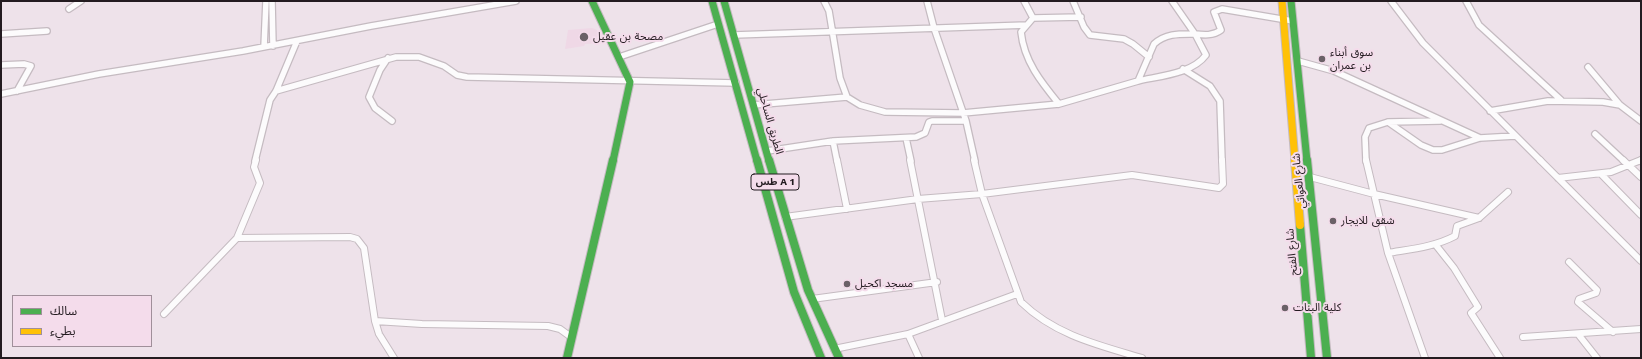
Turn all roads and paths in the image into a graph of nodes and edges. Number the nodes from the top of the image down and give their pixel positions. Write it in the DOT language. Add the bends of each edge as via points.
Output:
graph roads {
  1 [pos="81,1"];
  2 [pos="266,1"];
  3 [pos="272,1"];
  4 [pos="516,1"];
  5 [pos="592,1"];
  6 [pos="712,1"];
  7 [pos="724,1"];
  8 [pos="824,1"];
  9 [pos="927,1"];
  10 [pos="1024,1"];
  11 [pos="1073,1"];
  12 [pos="1172,1"];
  13 [pos="1282,1"];
  14 [pos="1291,1"];
  15 [pos="1391,1"];
  16 [pos="1466,1"];
  17 [pos="69,9"];
  18 [pos="1080,17"];
  19 [pos="1033,18"];
  20 [pos="1284,20"];
  21 [pos="1293,21"];
  22 [pos="718,24"];
  23 [pos="1027,25"];
  24 [pos="934,28"];
  25 [pos="47,31"];
  26 [pos="832,32"];
  27 [pos="1,34"];
  28 [pos="1195,34"];
  29 [pos="734,35"];
  30 [pos="297,41"];
  31 [pos="273,46"];
  32 [pos="264,48"];
  33 [pos="619,57"];
  34 [pos="1149,57"];
  35 [pos="388,58"];
  36 [pos="1298,61"];
  37 [pos="1,65"];
  38 [pos="1588,68"];
  39 [pos="1183,69"];
  40 [pos="1138,81"];
  41 [pos="630,82"];
  42 [pos="736,83"];
  43 [pos="17,91"];
  44 [pos="276,91"];
  45 [pos="1,94"];
  46 [pos="847,97"];
  47 [pos="1561,100"];
  48 [pos="1060,104"];
  49 [pos="753,105"];
  50 [pos="1620,105"];
  51 [pos="1490,111"];
  52 [pos="963,113"];
  53 [pos="966,120"];
  54 [pos="392,121"];
  55 [pos="1641,121"];
  56 [pos="1388,122"];
  57 [pos="1445,122"];
  58 [pos="1595,134"];
  59 [pos="1515,136"];
  60 [pos="906,138"];
  61 [pos="1480,138"];
  62 [pos="833,142"];
  63 [pos="767,151"];
  64 [pos="1641,160"];
  65 [pos="1630,167"];
  66 [pos="1601,174"];
  67 [pos="1310,177"];
  68 [pos="1641,177"];
  69 [pos="1558,178"];
  70 [pos="1508,192"];
  71 [pos="982,194"];
  72 [pos="1374,194"];
  73 [pos="918,199"];
  74 [pos="847,209"];
  75 [pos="1641,215"];
  76 [pos="785,217"];
  77 [pos="1479,218"];
  78 [pos="237,238"];
  79 [pos="1435,244"];
  80 [pos="1388,253"];
  81 [pos="1303,257"];
  82 [pos="1317,260"];
  83 [pos="1641,261"];
  84 [pos="1569,262"];
  85 [pos="937,282"];
  86 [pos="1017,294"];
  87 [pos="812,299"];
  88 [pos="164,314"];
  89 [pos="942,320"];
  90 [pos="375,321"];
  91 [pos="1641,330"];
  92 [pos="1613,332"];
  93 [pos="908,334"];
  94 [pos="1578,334"];
  95 [pos="572,337"];
  96 [pos="1523,337"];
  97 [pos="834,349"];
  98 [pos="394,358"];
  99 [pos="567,358"];
  100 [pos="821,358"];
  101 [pos="839,358"];
  102 [pos="919,358"];
  103 [pos="1142,358"];
  104 [pos="1311,358"];
  105 [pos="1327,358"];
  106 [pos="1425,358"];
  107 [pos="1500,358"];
  108 [pos="1597,358"];
  1 -- 17 [label="street"];
  2 -- 32 [label="street"];
  3 -- 31 [label="street"];
  4 -- 30 [label="street"];
  5 -- 33 [label="main road"];
  6 -- 22 [label="main road, الطريق الساحلي / طس A 1"];
  7 -- 29 [label="main road, الطريق الساحلي / طس A 1"];
  8 -- 26 [label="street" via="829,11"];
  9 -- 24 [label="street"];
  10 -- 19 [label="street"];
  11 -- 18 [label="street"];
  12 -- 28 [label="street"];
  13 -- 20 [label="main road, شارع الفتح"];
  14 -- 21 [label="main road, شارع العواتي"];
  15 -- 51 [label="street" via="1423,43"];
  16 -- 47 [label="street" via="1479,25"];
  18 -- 19 [label="street"];
  18 -- 34 [label="street" via="1090,35 1122,38 1135,44"];
  19 -- 23 [label="street"];
  20 -- 21 [label="street"];
  20 -- 28 [label="street" via="1222,9 1214,12 1221,30 1219,32 1211,35"];
  20 -- 81 [label="main road, شارع الفتح"];
  21 -- 36 [label="main road, شارع العواتي"];
  22 -- 33 [label="street"];
  22 -- 42 [label="main road, الطريق الساحلي / طس A 1"];
  23 -- 24 [label="street"];
  23 -- 48 [label="street" via="1021,32 1021,43 1026,58"];
  24 -- 26 [label="street"];
  24 -- 52 [label="street"];
  25 -- 27 [label="street"];
  26 -- 29 [label="street"];
  26 -- 46 [label="street" via="840,78"];
  28 -- 34 [label="street" via="1172,34 1162,37 1154,44"];
  28 -- 39 [label="street" via="1204,49 1204,59"];
  29 -- 49 [label="main road, الطريق الساحلي / طس A 1"];
  30 -- 31 [label="street"];
  30 -- 44 [label="street"];
  31 -- 32 [label="street"];
  32 -- 43 [label="street" via="99,74"];
  33 -- 41 [label="main road"];
  34 -- 40 [label="street"];
  35 -- 41 [label="street" via="419,57 467,77 535,77"];
  35 -- 44 [label="street"];
  35 -- 54 [label="street" via="369,96 376,108"];
  36 -- 57 [label="street" via="1334,71"];
  36 -- 67 [label="main road, شارع العواتي"];
  37 -- 43 [label="street" via="31,66"];
  38 -- 50 [label="street"];
  39 -- 40 [label="street"];
  39 -- 71 [label="street" via="1212,87 1220,101 1223,184 1219,188 1132,175"];
  40 -- 48 [label="street"];
  41 -- 42 [label="street"];
  41 -- 95 [label="main road" via="629,96"];
  42 -- 100 [label="main road, الطريق الساحلي / طس A 1" via="794,292"];
  43 -- 45 [label="street"];
  44 -- 78 [label="street" via="270,100 264,120 254,167 260,183"];
  46 -- 49 [label="street"];
  46 -- 52 [label="street" via="860,105 885,112"];
  47 -- 50 [label="street"];
  47 -- 51 [label="street"];
  48 -- 52 [label="street"];
  49 -- 63 [label="main road, الطريق الساحلي / طس A 1"];
  50 -- 55 [label="street"];
  51 -- 59 [label="street"];
  52 -- 53 [label="street"];
  53 -- 60 [label="street" via="932,121 929,122 925,133"];
  53 -- 71 [label="street"];
  56 -- 57 [label="street"];
  56 -- 61 [label="street" via="1421,146 1433,150 1442,150"];
  56 -- 72 [label="street" via="1374,124 1365,137 1366,160"];
  57 -- 61 [label="street"];
  58 -- 65 [label="street"];
  59 -- 61 [label="street"];
  59 -- 69 [label="street"];
  60 -- 62 [label="street"];
  60 -- 73 [label="street"];
  62 -- 63 [label="street"];
  62 -- 74 [label="street"];
  63 -- 76 [label="main road, الطريق الساحلي / طس A 1"];
  64 -- 65 [label="street"];
  65 -- 66 [label="street"];
  65 -- 68 [label="street"];
  66 -- 69 [label="street"];
  66 -- 75 [label="street"];
  67 -- 72 [label="street"];
  67 -- 82 [label="main road, شارع العواتي"];
  69 -- 83 [label="street"];
  70 -- 77 [label="street"];
  71 -- 73 [label="street"];
  71 -- 86 [label="street"];
  72 -- 77 [label="street"];
  72 -- 80 [label="street"];
  73 -- 74 [label="street"];
  73 -- 85 [label="street"];
  74 -- 76 [label="street"];
  76 -- 87 [label="main road, الطريق الساحلي / طس A 1"];
  77 -- 79 [label="street" via="1460,224 1455,229 1455,236"];
  78 -- 88 [label="street"];
  78 -- 90 [label="street" via="357,239 364,248"];
  79 -- 80 [label="street"];
  79 -- 107 [label="street" via="1471,294 1478,307 1471,313"];
  80 -- 106 [label="street"];
  81 -- 82 [label="main road"];
  81 -- 104 [label="main road, شارع الفتح"];
  82 -- 105 [label="main road, شارع العواتي"];
  84 -- 92 [label="street" via="1597,290 1596,293 1578,299 1578,302"];
  85 -- 87 [label="street"];
  85 -- 89 [label="street"];
  86 -- 89 [label="street"];
  86 -- 103 [label="street" via="1028,310 1051,327 1094,344"];
  87 -- 97 [label="main road, الطريق الساحلي / طس A 1"];
  89 -- 93 [label="street"];
  90 -- 95 [label="street" via="548,326"];
  90 -- 98 [label="street" via="379,334"];
  91 -- 92 [label="street"];
  92 -- 94 [label="street"];
  93 -- 97 [label="street"];
  93 -- 102 [label="street"];
  94 -- 96 [label="street"];
  94 -- 108 [label="street"];
  95 -- 99 [label="main road"];
  97 -- 101 [label="main road, الطريق الساحلي / طس A 1"];
}
